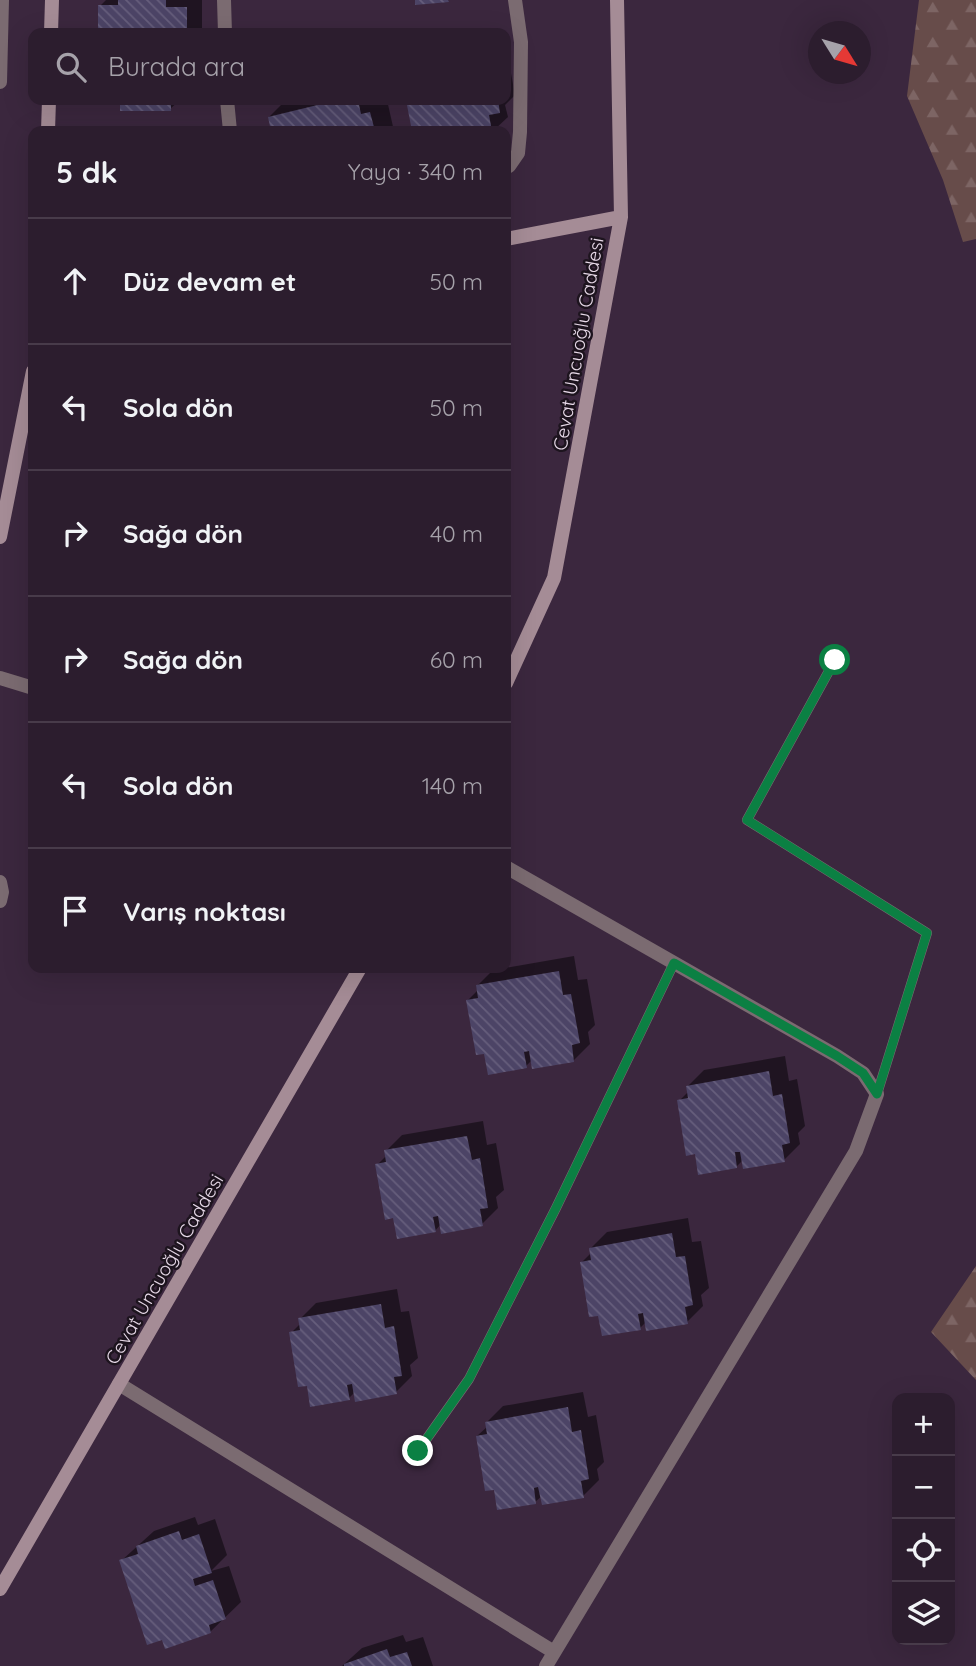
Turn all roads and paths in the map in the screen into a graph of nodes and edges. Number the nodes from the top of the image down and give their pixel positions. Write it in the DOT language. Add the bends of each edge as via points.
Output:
graph roads {
  1 [pos="2,0"];
  2 [pos="52,0"];
  3 [pos="224,0"];
  4 [pos="515,0"];
  5 [pos="617,0"];
  6 [pos="51,28"];
  7 [pos="225,28"];
  8 [pos="0,82"];
  9 [pos="49,105"];
  10 [pos="227,105"];
  11 [pos="48,126"];
  12 [pos="230,126"];
  13 [pos="511,163"];
  14 [pos="621,217"];
  15 [pos="511,238"];
  16 [pos="28,396"];
  17 [pos="0,537"];
  18 [pos="835,660"];
  19 [pos="511,672"];
  20 [pos="0,678"];
  21 [pos="28,686"];
  22 [pos="511,870"];
  23 [pos="674,963"];
  24 [pos="357,973"];
  25 [pos="877,1094"];
  26 [pos="119,1384"];
  27 [pos="418,1451"];
  28 [pos="0,1589"];
  29 [pos="554,1652"];
  30 [pos="546,1666"];
  1 -- 8 [label="street"];
  2 -- 6 [label="street"];
  3 -- 7 [label="street"];
  4 -- 13 [label="street" via="521,42 520,132 518,153"];
  5 -- 14 [label="street, Cevat Uncuoğlu Caddesi"];
  9 -- 11 [label="street"];
  10 -- 12 [label="street"];
  14 -- 15 [label="street"];
  14 -- 19 [label="street, Cevat Uncuoğlu Caddesi" via="554,578"];
  16 -- 17 [label="street"];
  18 -- 25 [label="lane" via="747,820 927,933"];
  20 -- 21 [label="street"];
  22 -- 23 [label="street"];
  23 -- 25 [label="street" via="837,1056 863,1073"];
  23 -- 27 [label="lane" via="469,1379"];
  24 -- 26 [label="street, Cevat Uncuoğlu Caddesi"];
  25 -- 29 [label="street" via="856,1151"];
  26 -- 28 [label="street, Cevat Uncuoğlu Caddesi"];
  26 -- 29 [label="street"];
  29 -- 30 [label="street"];
}
